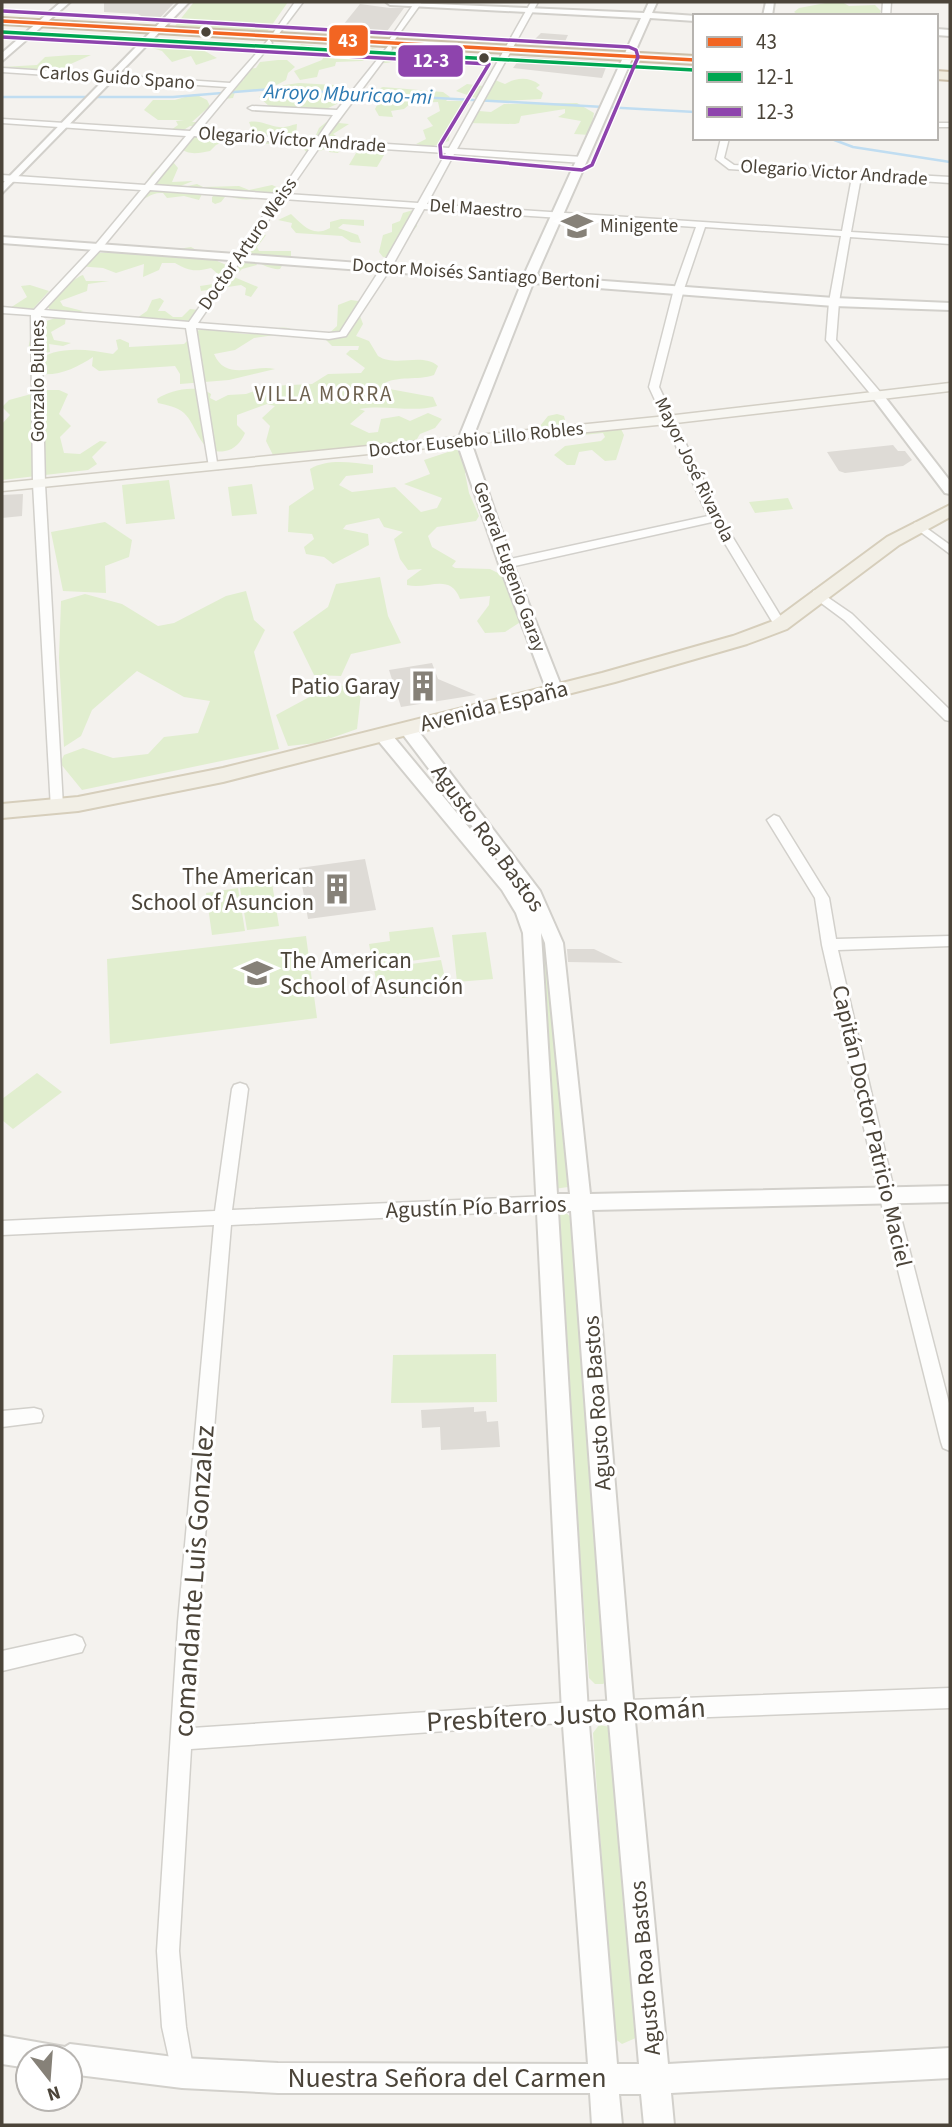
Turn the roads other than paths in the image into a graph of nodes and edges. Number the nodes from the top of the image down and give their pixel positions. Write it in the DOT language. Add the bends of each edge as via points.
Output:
graph roads {
  1 [pos="66,2"];
  2 [pos="186,2"];
  3 [pos="299,2"];
  4 [pos="390,2"];
  5 [pos="653,2"];
  6 [pos="418,3"];
  7 [pos="533,5"];
  8 [pos="647,16"];
  9 [pos="693,18"];
  10 [pos="2,23"];
  11 [pos="41,25"];
  12 [pos="155,32"];
  13 [pos="270,39"];
  14 [pos="390,45"];
  15 [pos="508,51"];
  16 [pos="2,58"];
  17 [pos="628,59"];
  18 [pos="693,63"];
  19 [pos="2,70"];
  20 [pos="110,77"];
  21 [pos="234,84"];
  22 [pos="252,108"];
  23 [pos="339,113"];
  24 [pos="2,121"];
  25 [pos="64,125"];
  26 [pos="190,134"];
  27 [pos="725,140"];
  28 [pos="319,142"];
  29 [pos="449,150"];
  30 [pos="583,160"];
  31 [pos="857,175"];
  32 [pos="7,178"];
  33 [pos="950,180"];
  34 [pos="147,188"];
  35 [pos="2,190"];
  36 [pos="280,197"];
  37 [pos="420,205"];
  38 [pos="558,215"];
  39 [pos="701,225"];
  40 [pos="845,235"];
  41 [pos="2,240"];
  42 [pos="950,241"];
  43 [pos="99,246"];
  44 [pos="239,257"];
  45 [pos="386,268"];
  46 [pos="529,278"];
  47 [pos="679,289"];
  48 [pos="834,302"];
  49 [pos="950,306"];
  50 [pos="2,310"];
  51 [pos="36,313"];
  52 [pos="191,326"];
  53 [pos="950,387"];
  54 [pos="877,395"];
  55 [pos="667,420"];
  56 [pos="464,442"];
  57 [pos="214,467"];
  58 [pos="39,484"];
  59 [pos="2,487"];
  60 [pos="950,490"];
  61 [pos="950,510"];
  62 [pos="715,518"];
  63 [pos="918,526"];
  64 [pos="950,551"];
  65 [pos="506,564"];
  66 [pos="817,594"];
  67 [pos="780,625"];
  68 [pos="555,691"];
  69 [pos="950,717"];
  70 [pos="407,728"];
  71 [pos="382,734"];
  72 [pos="56,806"];
  73 [pos="2,811"];
  74 [pos="774,820"];
  75 [pos="950,941"];
  76 [pos="829,945"];
  77 [pos="240,1089"];
  78 [pos="887,1194"];
  79 [pos="950,1194"];
  80 [pos="548,1203"];
  81 [pos="581,1203"];
  82 [pos="223,1218"];
  83 [pos="2,1227"];
  84 [pos="34,1416"];
  85 [pos="2,1419"];
  86 [pos="949,1432"];
  87 [pos="75,1645"];
  88 [pos="2,1661"];
  89 [pos="950,1698"];
  90 [pos="621,1710"];
  91 [pos="575,1712"];
  92 [pos="183,1739"];
  93 [pos="84,2061"];
  94 [pos="950,2063"];
  95 [pos="182,2073"];
  96 [pos="604,2079"];
  97 [pos="655,2079"];
  98 [pos="607,2125"];
  99 [pos="659,2125"];
  1 -- 11 [label="street"];
  2 -- 12 [label="street"];
  3 -- 13 [label="street, Gonzalo Bulnes"];
  4 -- 6 [label="street"];
  5 -- 8 [label="street"];
  6 -- 7 [label="street"];
  6 -- 14 [label="street, Doctor Arturo Weiss"];
  7 -- 8 [label="street"];
  7 -- 15 [label="street"];
  8 -- 9 [label="street"];
  8 -- 17 [label="street"];
  10 -- 11 [label="highway"];
  11 -- 12 [label="highway"];
  11 -- 16 [label="street"];
  12 -- 13 [label="highway"];
  12 -- 20 [label="street"];
  13 -- 14 [label="highway"];
  13 -- 21 [label="street, Gonzalo Bulnes"];
  14 -- 15 [label="highway"];
  14 -- 23 [label="street, Doctor Arturo Weiss"];
  15 -- 17 [label="highway"];
  15 -- 29 [label="street"];
  17 -- 18 [label="highway"];
  17 -- 30 [label="street"];
  19 -- 20 [label="street, Carlos Guido Spano"];
  20 -- 21 [label="street, Carlos Guido Spano"];
  20 -- 25 [label="street"];
  21 -- 26 [label="street, Gonzalo Bulnes"];
  22 -- 23 [label="street"];
  23 -- 28 [label="street, Doctor Arturo Weiss"];
  24 -- 25 [label="street, Olegario Víctor Andrade"];
  25 -- 26 [label="street, Olegario Víctor Andrade"];
  25 -- 32 [label="street"];
  26 -- 28 [label="street, Olegario Víctor Andrade"];
  26 -- 34 [label="street, Gonzalo Bulnes"];
  27 -- 31 [label="street, Olegario Victor Andrade" via="720,159 732,167"];
  28 -- 29 [label="street, Olegario Víctor Andrade"];
  28 -- 36 [label="street, Doctor Arturo Weiss"];
  29 -- 30 [label="street, Olegario Víctor Andrade"];
  29 -- 37 [label="street"];
  30 -- 38 [label="street"];
  31 -- 33 [label="street, Olegario Victor Andrade"];
  31 -- 40 [label="street"];
  32 -- 34 [label="street, Del Maestro"];
  32 -- 35 [label="street"];
  34 -- 36 [label="street, Del Maestro"];
  34 -- 43 [label="street, Gonzalo Bulnes"];
  36 -- 37 [label="street, Del Maestro"];
  36 -- 44 [label="street, Doctor Arturo Weiss"];
  37 -- 38 [label="street, Del Maestro"];
  37 -- 45 [label="street"];
  38 -- 39 [label="street, Del Maestro"];
  38 -- 46 [label="street"];
  39 -- 40 [label="street, Del Maestro"];
  39 -- 47 [label="street, Mayor José Rivarola"];
  40 -- 42 [label="street, Del Maestro"];
  40 -- 48 [label="street"];
  41 -- 43 [label="street, Doctor Moisés Santiago Bertoni"];
  43 -- 44 [label="street, Doctor Moisés Santiago Bertoni"];
  43 -- 51 [label="street, Gonzalo Bulnes"];
  44 -- 45 [label="street, Doctor Moisés Santiago Bertoni"];
  44 -- 52 [label="street, Doctor Arturo Weiss"];
  45 -- 46 [label="street, Doctor Moisés Santiago Bertoni"];
  45 -- 52 [label="street" via="345,331 328,336"];
  46 -- 47 [label="street, Doctor Moisés Santiago Bertoni"];
  46 -- 56 [label="street"];
  47 -- 48 [label="street, Doctor Moisés Santiago Bertoni"];
  47 -- 55 [label="street, Mayor José Rivarola" via="654,387"];
  48 -- 49 [label="street, Doctor Moisés Santiago Bertoni"];
  48 -- 54 [label="street" via="833,344"];
  50 -- 51 [label="street"];
  51 -- 52 [label="street"];
  51 -- 58 [label="street, Gonzalo Bulnes"];
  52 -- 57 [label="street, Doctor Arturo Weiss"];
  53 -- 54 [label="main road, Doctor Eusebio Lillo Robles"];
  54 -- 55 [label="main road, Doctor Eusebio Lillo Robles"];
  54 -- 60 [label="street"];
  55 -- 56 [label="main road, Doctor Eusebio Lillo Robles"];
  55 -- 62 [label="street, Mayor José Rivarola"];
  56 -- 57 [label="main road, Doctor Eusebio Lillo Robles"];
  56 -- 65 [label="street, General Eugenio Garay"];
  57 -- 58 [label="main road, Doctor Eusebio Lillo Robles"];
  58 -- 59 [label="main road, Doctor Eusebio Lillo Robles"];
  58 -- 72 [label="street, Gonzalo Bulnes"];
  61 -- 63 [label="main road, Avenida España"];
  62 -- 65 [label="street"];
  62 -- 67 [label="street, Mayor José Rivarola"];
  63 -- 64 [label="street"];
  63 -- 66 [label="main road, Avenida España"];
  65 -- 68 [label="street, General Eugenio Garay"];
  66 -- 67 [label="main road, Avenida España"];
  66 -- 69 [label="street" via="848,617"];
  67 -- 68 [label="main road, Avenida España" via="709,650"];
  68 -- 70 [label="main road, Avenida España"];
  70 -- 71 [label="main road, Avenida España"];
  70 -- 81 [label="street, Agusto Roa Bastos" via="534,895 547,921 556,962"];
  71 -- 72 [label="main road, Avenida España" via="168,787"];
  71 -- 80 [label="street, Agusto Roa Bastos" via="508,886 530,926"];
  72 -- 73 [label="main road, Avenida España"];
  74 -- 76 [label="street, Capitán Doctor Patricio Maciel" via="822,898"];
  75 -- 76 [label="street"];
  76 -- 78 [label="street, Capitán Doctor Patricio Maciel"];
  77 -- 82 [label="street, comandante Luis Gonzalez"];
  78 -- 79 [label="street, Agustín Pío Barrios"];
  78 -- 81 [label="street, Agustín Pío Barrios"];
  78 -- 86 [label="street, Capitán Doctor Patricio Maciel"];
  80 -- 81 [label="street, Agustín Pío Barrios"];
  80 -- 82 [label="street, Agustín Pío Barrios"];
  80 -- 91 [label="street, Agusto Roa Bastos"];
  81 -- 90 [label="street, Agusto Roa Bastos"];
  82 -- 83 [label="street, Agustín Pío Barrios"];
  82 -- 92 [label="street, comandante Luis Gonzalez" via="188,1622"];
  84 -- 85 [label="street"];
  87 -- 88 [label="street"];
  89 -- 90 [label="street, Presbítero Justo Román"];
  90 -- 91 [label="street, Presbítero Justo Román"];
  90 -- 97 [label="street, Agusto Roa Bastos"];
  91 -- 92 [label="street, Presbítero Justo Román"];
  91 -- 96 [label="street, Agusto Roa Bastos"];
  92 -- 95 [label="street, comandante Luis Gonzalez" via="168,1951"];
  93 -- 95 [label="street, Nuestra Señora del Carmen"];
  94 -- 97 [label="street, Nuestra Señora del Carmen"];
  95 -- 96 [label="street, Nuestra Señora del Carmen" via="278,2078"];
  96 -- 97 [label="street, Nuestra Señora del Carmen"];
  96 -- 98 [label="street, Agusto Roa Bastos"];
  97 -- 99 [label="street, Agusto Roa Bastos"];
}
